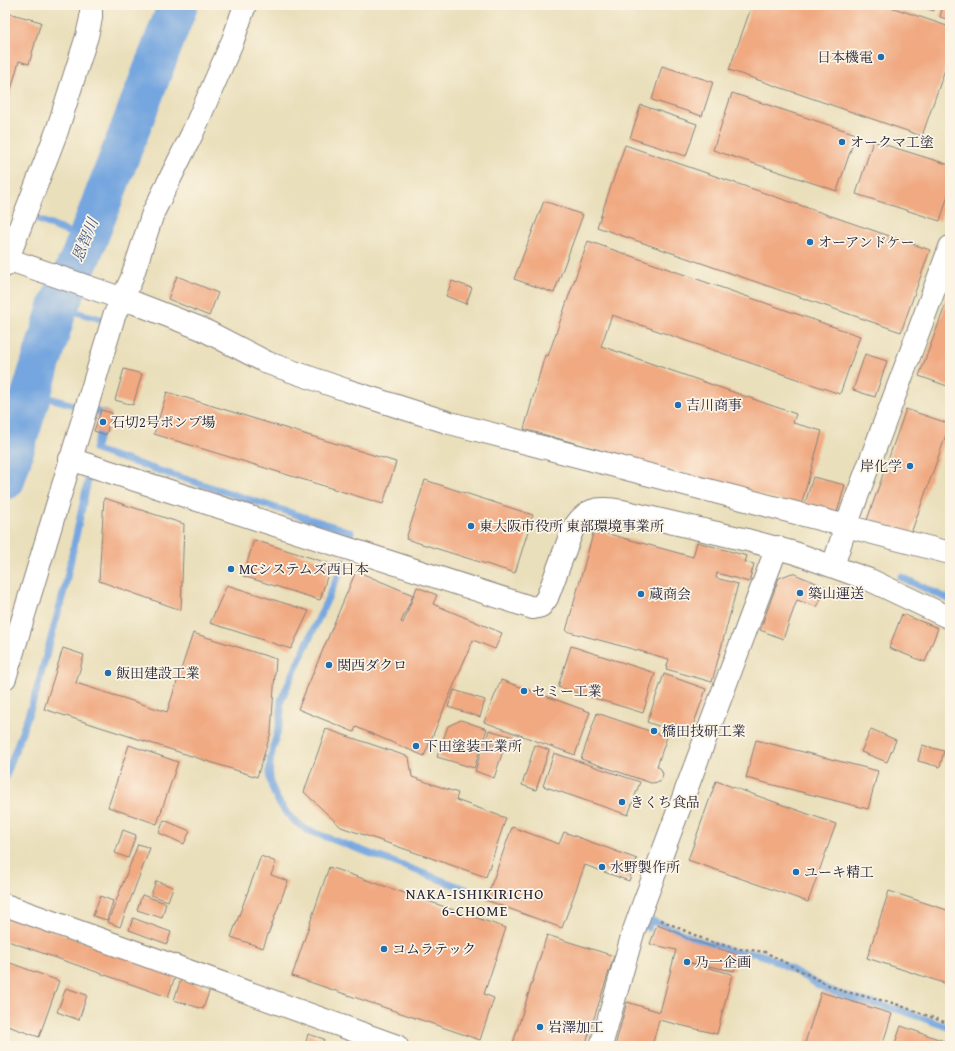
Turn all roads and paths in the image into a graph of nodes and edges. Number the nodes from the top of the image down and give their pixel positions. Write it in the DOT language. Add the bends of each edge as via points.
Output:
graph roads {
  1 [pos="91,5"];
  2 [pos="245,5"];
  3 [pos="950,247"];
  4 [pos="10,263"];
  5 [pos="119,299"];
  6 [pos="70,460"];
  7 [pos="846,526"];
  8 [pos="777,547"];
  9 [pos="950,553"];
  10 [pos="833,566"];
  11 [pos="950,618"];
  12 [pos="5,678"];
  13 [pos="5,904"];
  14 [pos="640,912"];
  15 [pos="950,1024"];
  16 [pos="397,1046"];
  17 [pos="601,1046"];
  1 -- 4 [label="street" via="87,36 57,131"];
  2 -- 5 [label="street" via="233,40 192,134 153,213 131,280"];
  3 -- 7 [label="street"];
  4 -- 5 [label="street"];
  5 -- 6 [label="street"];
  5 -- 7 [label="street" via="202,329 268,363 450,423"];
  6 -- 8 [label="street" via="533,608 541,606 547,598 572,530 583,516 595,509 616,510"];
  6 -- 12 [label="street"];
  7 -- 9 [label="street"];
  7 -- 10 [label="street"];
  8 -- 10 [label="street"];
  8 -- 14 [label="street"];
  10 -- 11 [label="street" via="870,580"];
  13 -- 16 [label="street"];
  14 -- 15 [label="path" via="710,942 740,950 765,952 842,991 894,1003"];
  14 -- 17 [label="street"];
}
